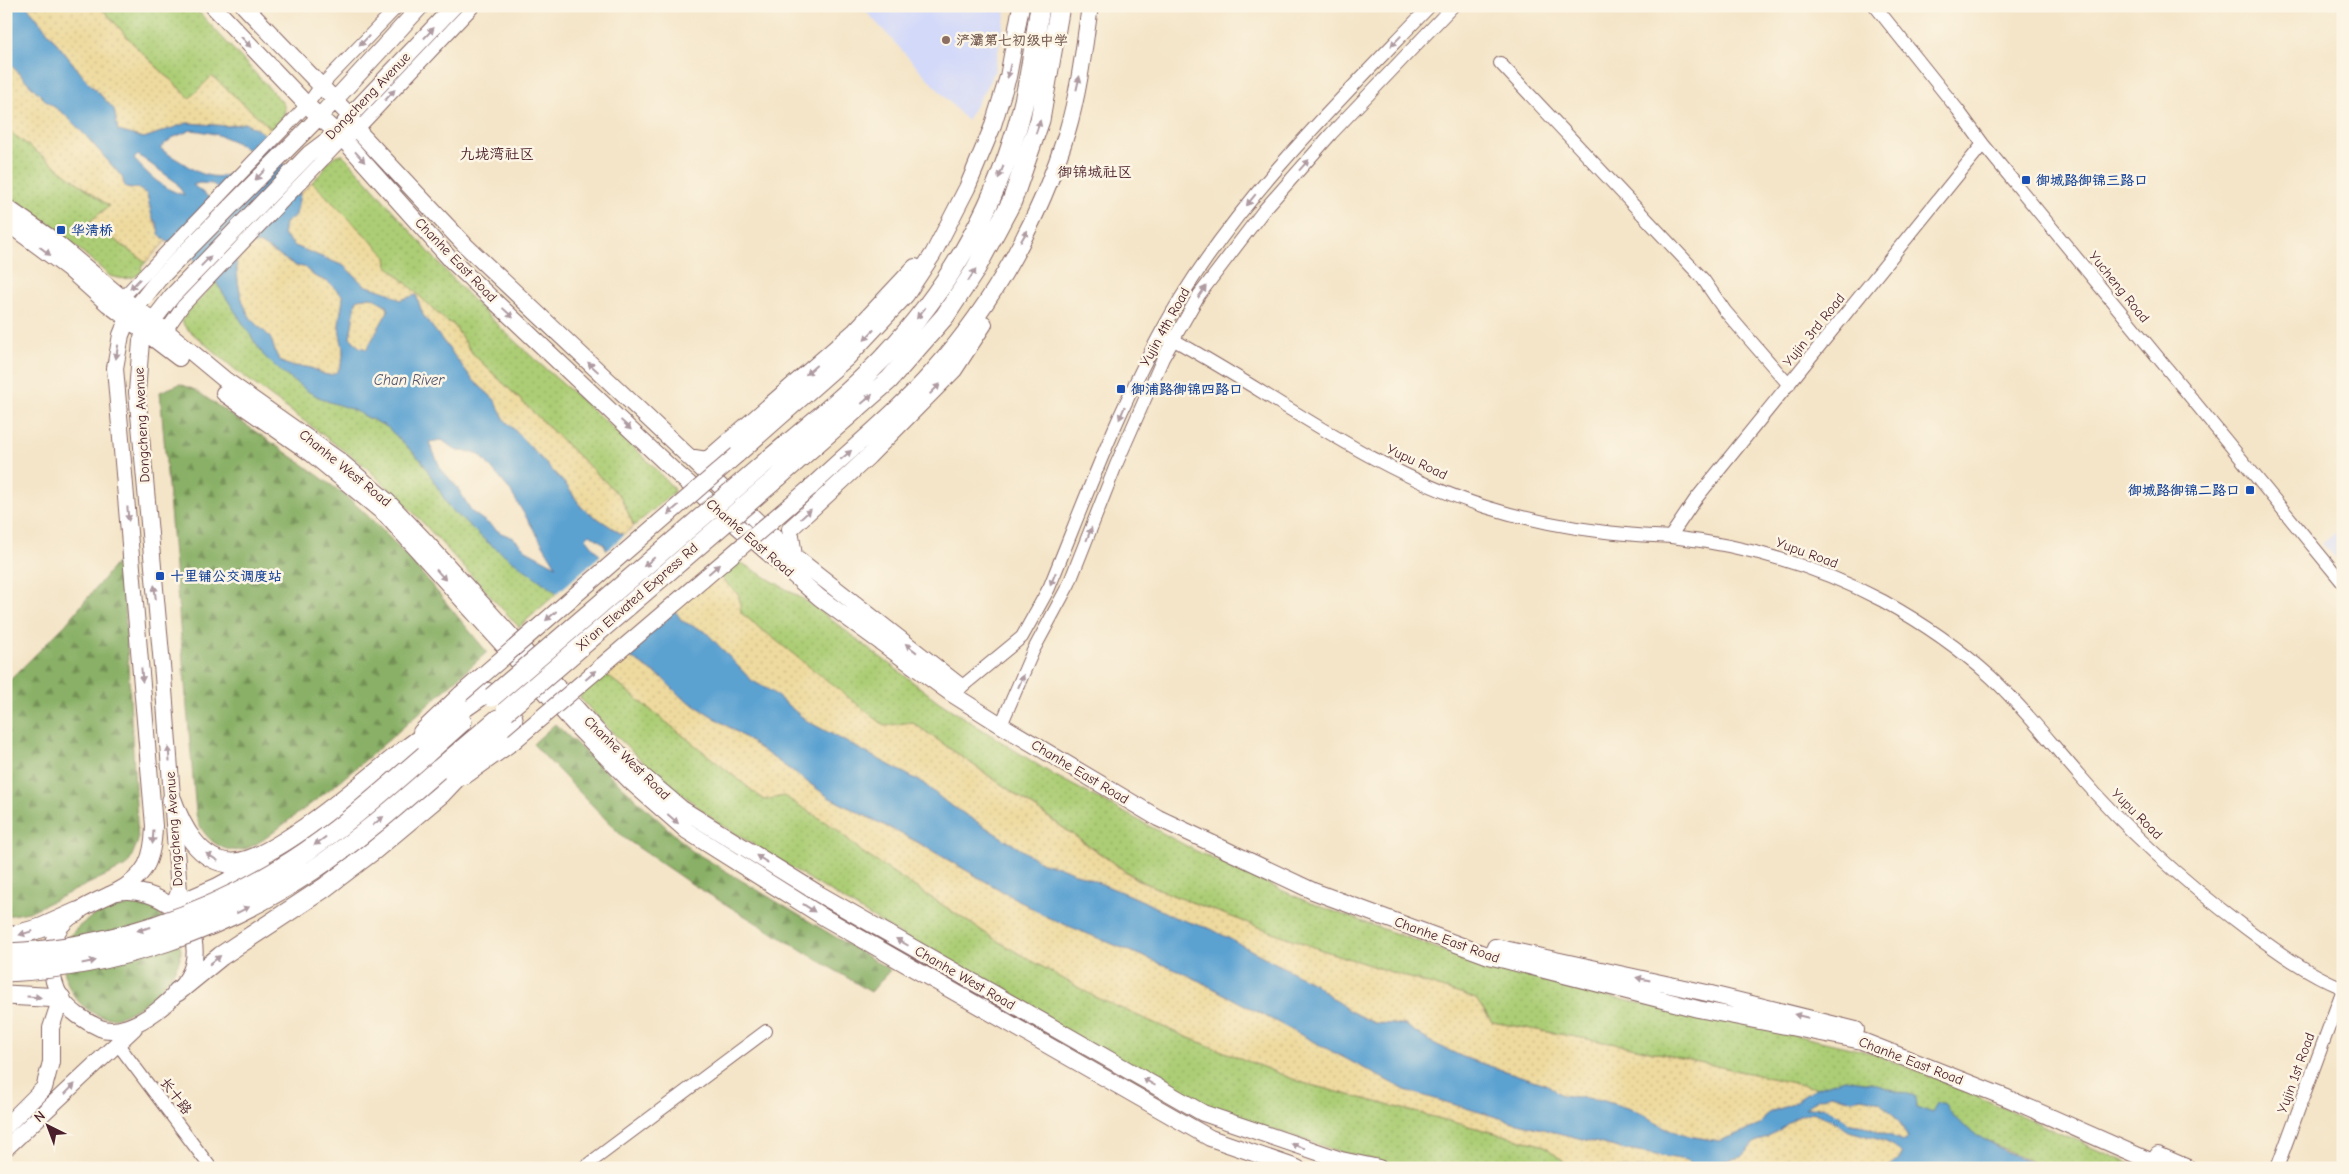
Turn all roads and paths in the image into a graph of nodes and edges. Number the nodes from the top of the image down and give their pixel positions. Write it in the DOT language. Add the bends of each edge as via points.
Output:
graph roads {
  1 [pos="213,6"];
  2 [pos="244,6"];
  3 [pos="398,6"];
  4 [pos="421,6"];
  5 [pos="454,6"];
  6 [pos="474,6"];
  7 [pos="1022,6"];
  8 [pos="1040,6"];
  9 [pos="1060,6"];
  10 [pos="1090,6"];
  11 [pos="1430,6"];
  12 [pos="1453,6"];
  13 [pos="1876,6"];
  14 [pos="1500,63"];
  15 [pos="320,87"];
  16 [pos="335,100"];
  17 [pos="306,105"];
  18 [pos="320,116"];
  19 [pos="347,129"];
  20 [pos="289,135"];
  21 [pos="1983,144"];
  22 [pos="967,188"];
  23 [pos="6,207"];
  24 [pos="6,222"];
  25 [pos="1006,269"];
  26 [pos="154,275"];
  27 [pos="122,298"];
  28 [pos="132,313"];
  29 [pos="154,328"];
  30 [pos="1167,336"];
  31 [pos="1789,385"];
  32 [pos="688,457"];
  33 [pos="772,469"];
  34 [pos="1670,537"];
  35 [pos="794,556"];
  36 [pos="2343,583"];
  37 [pos="956,690"];
  38 [pos="490,694"];
  39 [pos="509,715"];
  40 [pos="1004,721"];
  41 [pos="400,754"];
  42 [pos="441,794"];
  43 [pos="349,797"];
  44 [pos="172,800"];
  45 [pos="116,892"];
  46 [pos="173,907"];
  47 [pos="77,912"];
  48 [pos="6,938"];
  49 [pos="6,953"];
  50 [pos="6,972"];
  51 [pos="2343,988"];
  52 [pos="178,992"];
  53 [pos="6,995"];
  54 [pos="61,998"];
  55 [pos="144,1020"];
  56 [pos="766,1030"];
  57 [pos="117,1043"];
  58 [pos="6,1126"];
  59 [pos="6,1148"];
  60 [pos="211,1168"];
  61 [pos="583,1168"];
  62 [pos="1297,1168"];
  63 [pos="1379,1168"];
  64 [pos="2166,1168"];
  65 [pos="2188,1168"];
  66 [pos="2277,1168"];
  1 -- 17 [label="main road, Chanhe East Road, one-way"];
  2 -- 15 [label="main road, Chanhe East Road"];
  3 -- 15 [label="street, one-way"];
  4 -- 16 [label="main road, Dongcheng Avenue"];
  19 -- 5 [label="main road, Dongcheng Avenue, one-way"];
  19 -- 6 [label="street, one-way"];
  7 -- 22 [label="main road, one-way" via="1008,77 992,128"];
  8 -- 33 [label="highway, Xi'an Elevated Express Rd, one-way" via="1026,92 1014,140 986,208 964,250 924,309 881,360"];
  33 -- 9 [label="highway, Xi'an Elevated Express Rd, one-way" via="890,380 945,316 974,272 1012,201 1040,120"];
  25 -- 10 [label="main road, one-way" via="1042,203 1067,132 1080,76"];
  11 -- 30 [label="street, Yujin 4th Road, one-way" via="1254,195 1207,259"];
  30 -- 12 [label="street, Yujin 4th Road, one-way" via="1264,210"];
  13 -- 21 [label="street, Yucheng Road"];
  14 -- 31 [label="street" via="1704,279 1725,311"];
  15 -- 16 [label="main road, Chanhe East Road"];
  15 -- 17 [label="street"];
  16 -- 18 [label="main road, Dongcheng Avenue"];
  16 -- 19 [label="main road, Chanhe East Road"];
  17 -- 18 [label="main road, Chanhe East Road"];
  17 -- 20 [label="street"];
  18 -- 19 [label="main road, Chanhe East Road"];
  18 -- 20 [label="main road, Dongcheng Avenue"];
  29 -- 19 [label="main road, Dongcheng Avenue, one-way" via="313,160"];
  32 -- 19 [label="main road, Chanhe East Road, one-way"];
  19 -- 37 [label="main road, Chanhe East Road, one-way" via="451,260 673,470 820,598"];
  20 -- 26 [label="main road, Dongcheng Avenue, one-way"];
  21 -- 31 [label="street, Yujin 3rd Road"];
  21 -- 36 [label="street, Yucheng Road"];
  22 -- 32 [label="main road, one-way" via="913,270 855,331 707,460"];
  22 -- 41 [label="main road, one-way, bridge" via="933,254 906,295 847,358 438,714"];
  23 -- 27 [label="main road, Chanhe West Road"];
  24 -- 28 [label="main road, Chanhe West Road, one-way" via="68,268 108,304"];
  35 -- 25 [label="main road, one-way" via="790,529 869,456 954,370 998,304"];
  42 -- 25 [label="main road, one-way, bridge" via="514,741 878,428 933,372 968,329"];
  26 -- 27 [label="street, one-way"];
  26 -- 28 [label="main road, Dongcheng Avenue"];
  27 -- 28 [label="main road, Chanhe West Road"];
  28 -- 29 [label="main road, Chanhe West Road"];
  28 -- 45 [label="main road, Dongcheng Avenue, one-way" via="121,335 115,368 154,826 147,864 138,878"];
  44 -- 29 [label="main road, Dongcheng Avenue, one-way" via="137,392 138,352"];
  29 -- 62 [label="main road, Chanhe West Road, one-way" via="232,398 312,454 386,516 577,728 687,831 824,918 1210,1138"];
  63 -- 29 [label="main road, Chanhe West Road, one-way" via="1341,1160 1203,1113 819,894 682,809 603,737 387,501 340,461"];
  30 -- 34 [label="street, Yupu Road" via="1338,438 1400,472 1458,498 1561,526"];
  30 -- 37 [label="street, Yujin 4th Road, one-way" via="1144,363 1031,624 1014,645"];
  40 -- 30 [label="street, Yujin 4th Road, one-way" via="1033,651 1069,584"];
  31 -- 34 [label="street, Yujin 3rd Road"];
  32 -- 35 [label="main road, Chanhe East Road"];
  33 -- 38 [label="highway, Xi'an Elevated Express Rd, one-way, bridge"];
  33 -- 39 [label="highway, Xi'an Elevated Express Rd, bridge" via="566,658"];
  34 -- 51 [label="street, Yupu Road" via="1749,550 1795,564 1864,592 1922,624 1991,677 2113,812 2206,897 2286,957"];
  37 -- 35 [label="main road, Chanhe East Road, one-way"];
  37 -- 40 [label="main road, Chanhe East Road"];
  38 -- 41 [label="highway"];
  38 -- 49 [label="highway, Xi'an Elevated Express Rd, one-way, bridge" via="363,809 274,872 170,921 78,944"];
  39 -- 42 [label="highway"];
  50 -- 39 [label="highway, Xi'an Elevated Express Rd, one-way, bridge" via="117,956 166,942 227,918 314,870"];
  40 -- 64 [label="main road, Chanhe East Road" via="1158,818 1313,891 1489,956 1698,1009 1862,1041 2007,1098"];
  65 -- 40 [label="main road, Chanhe East Road, one-way" via="2015,1092 1868,1033 1707,993 1493,946 1321,883 1166,810"];
  41 -- 43 [label="highway"];
  52 -- 42 [label="highway, one-way" via="220,956 349,869"];
  43 -- 44 [label="highway, one-way" via="261,855 248,861 230,863 216,860 196,844 181,824"];
  43 -- 46 [label="highway" via="285,849 217,888"];
  44 -- 46 [label="main road, Dongcheng Avenue" via="179,892"];
  45 -- 46 [label="main road" via="154,897"];
  45 -- 47 [label="main road"];
  46 -- 52 [label="main road" via="193,937 195,952 190,975"];
  47 -- 48 [label="highway, one-way" via="41,928"];
  47 -- 54 [label="main road" via="54,937 52,974"];
  51 -- 66 [label="street, Yujin 1st Road"];
  52 -- 55 [label="main road"];
  53 -- 54 [label="highway, one-way"];
  54 -- 55 [label="main road" via="80,1017 104,1029 126,1028"];
  54 -- 58 [label="main road" via="51,1028 50,1062 44,1088"];
  55 -- 57 [label="main road"];
  56 -- 61 [label="street"];
  59 -- 57 [label="main road, one-way"];
  57 -- 60 [label="street, 长十路"];
}
